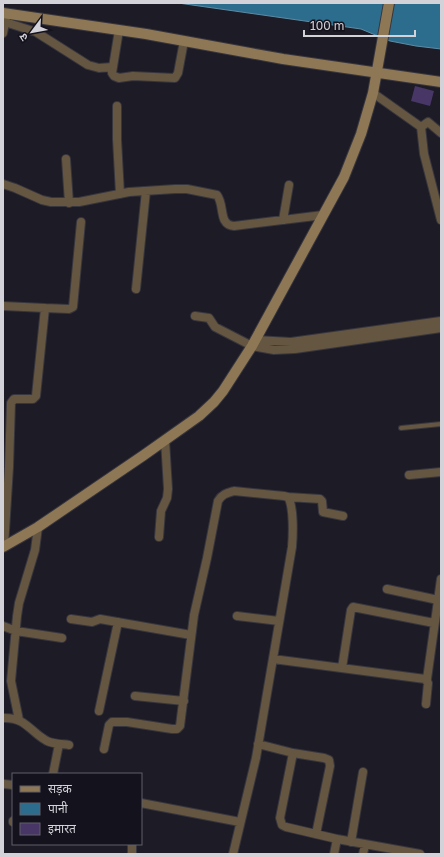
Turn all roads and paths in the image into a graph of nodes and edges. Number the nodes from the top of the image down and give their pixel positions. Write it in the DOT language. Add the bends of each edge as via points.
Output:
graph roads {
  1 [pos="389,3"];
  2 [pos="5,16"];
  3 [pos="119,30"];
  4 [pos="3,33"];
  5 [pos="184,41"];
  6 [pos="112,67"];
  7 [pos="378,68"];
  8 [pos="441,82"];
  9 [pos="373,93"];
  10 [pos="117,106"];
  11 [pos="421,127"];
  12 [pos="441,133"];
  13 [pos="66,159"];
  14 [pos="3,184"];
  15 [pos="289,185"];
  16 [pos="146,191"];
  17 [pos="120,194"];
  18 [pos="69,203"];
  19 [pos="323,215"];
  20 [pos="283,220"];
  21 [pos="441,220"];
  22 [pos="81,222"];
  23 [pos="136,289"];
  24 [pos="3,306"];
  25 [pos="45,308"];
  26 [pos="195,316"];
  27 [pos="441,321"];
  28 [pos="441,328"];
  29 [pos="362,335"];
  30 [pos="254,343"];
  31 [pos="441,424"];
  32 [pos="401,428"];
  33 [pos="165,440"];
  34 [pos="441,472"];
  35 [pos="409,475"];
  36 [pos="288,497"];
  37 [pos="343,516"];
  38 [pos="38,527"];
  39 [pos="159,536"];
  40 [pos="4,547"];
  41 [pos="441,579"];
  42 [pos="387,590"];
  43 [pos="438,600"];
  44 [pos="237,616"];
  45 [pos="71,619"];
  46 [pos="279,621"];
  47 [pos="118,622"];
  48 [pos="434,623"];
  49 [pos="3,626"];
  50 [pos="16,632"];
  51 [pos="192,635"];
  52 [pos="62,638"];
  53 [pos="273,659"];
  54 [pos="342,668"];
  55 [pos="427,679"];
  56 [pos="135,696"];
  57 [pos="184,702"];
  58 [pos="426,704"];
  59 [pos="99,711"];
  60 [pos="3,718"];
  61 [pos="18,720"];
  62 [pos="59,744"];
  63 [pos="258,744"];
  64 [pos="69,745"];
  65 [pos="104,749"];
  66 [pos="293,752"];
  67 [pos="363,772"];
  68 [pos="53,773"];
  69 [pos="142,803"];
  70 [pos="240,822"];
  71 [pos="316,834"];
  72 [pos="337,839"];
  73 [pos="351,842"];
  74 [pos="365,845"];
  75 [pos="233,854"];
  76 [pos="334,854"];
  77 [pos="363,854"];
  78 [pos="420,854"];
  1 -- 7 [label="street"];
  2 -- 3 [label="street"];
  2 -- 4 [label="street"];
  2 -- 6 [label="street" via="88,65 99,68"];
  3 -- 5 [label="street"];
  3 -- 6 [label="street"];
  5 -- 6 [label="street" via="175,78 119,78 114,76"];
  5 -- 7 [label="street" via="283,59"];
  7 -- 8 [label="street"];
  7 -- 9 [label="street"];
  9 -- 11 [label="street"];
  9 -- 19 [label="street" via="351,162"];
  10 -- 17 [label="street"];
  11 -- 12 [label="street" via="428,122"];
  11 -- 21 [label="street" via="424,154"];
  13 -- 18 [label="street"];
  14 -- 18 [label="street" via="42,200"];
  15 -- 20 [label="street"];
  16 -- 17 [label="street"];
  16 -- 20 [label="street" via="187,189 217,195 224,221 229,226"];
  16 -- 23 [label="street"];
  17 -- 18 [label="street"];
  19 -- 20 [label="street"];
  19 -- 30 [label="street"];
  22 -- 25 [label="street" via="73,307"];
  24 -- 25 [label="street"];
  25 -- 40 [label="street" via="36,396 33,399 14,399 11,403"];
  26 -- 30 [label="street" via="209,318 215,327"];
  27 -- 29 [label="street"];
  28 -- 29 [label="street"];
  29 -- 30 [label="street" via="282,350"];
  30 -- 33 [label="street" via="214,402"];
  31 -- 32 [label="lane"];
  33 -- 38 [label="street"];
  33 -- 39 [label="street" via="168,489 161,511"];
  34 -- 35 [label="street"];
  36 -- 37 [label="street" via="320,499 323,512"];
  36 -- 46 [label="street" via="293,537"];
  36 -- 51 [label="street" via="234,491 221,495 194,615"];
  38 -- 40 [label="street"];
  38 -- 50 [label="street" via="35,550 19,603"];
  41 -- 43 [label="street"];
  42 -- 43 [label="street"];
  43 -- 48 [label="street"];
  44 -- 46 [label="street"];
  45 -- 47 [label="street"];
  46 -- 53 [label="street"];
  47 -- 51 [label="street"];
  47 -- 59 [label="street"];
  48 -- 54 [label="street" via="353,607"];
  48 -- 55 [label="street"];
  49 -- 50 [label="street"];
  50 -- 52 [label="street"];
  50 -- 61 [label="street" via="11,681"];
  51 -- 57 [label="street"];
  53 -- 54 [label="street"];
  53 -- 63 [label="street"];
  54 -- 55 [label="street"];
  55 -- 58 [label="street"];
  56 -- 57 [label="street"];
  57 -- 65 [label="street" via="179,728 112,722"];
  60 -- 61 [label="street"];
  61 -- 62 [label="street" via="45,740"];
  62 -- 64 [label="street"];
  62 -- 68 [label="street"];
  63 -- 66 [label="street"];
  63 -- 70 [label="street"];
  66 -- 71 [label="street" via="281,822 286,827"];
  66 -- 71 [label="street" via="328,759 330,762"];
  67 -- 73 [label="street"];
  69 -- 70 [label="street"];
  70 -- 75 [label="street"];
  71 -- 72 [label="street"];
  72 -- 73 [label="street"];
  72 -- 76 [label="street"];
  73 -- 74 [label="street"];
  74 -- 77 [label="street"];
  74 -- 78 [label="street"];
}
